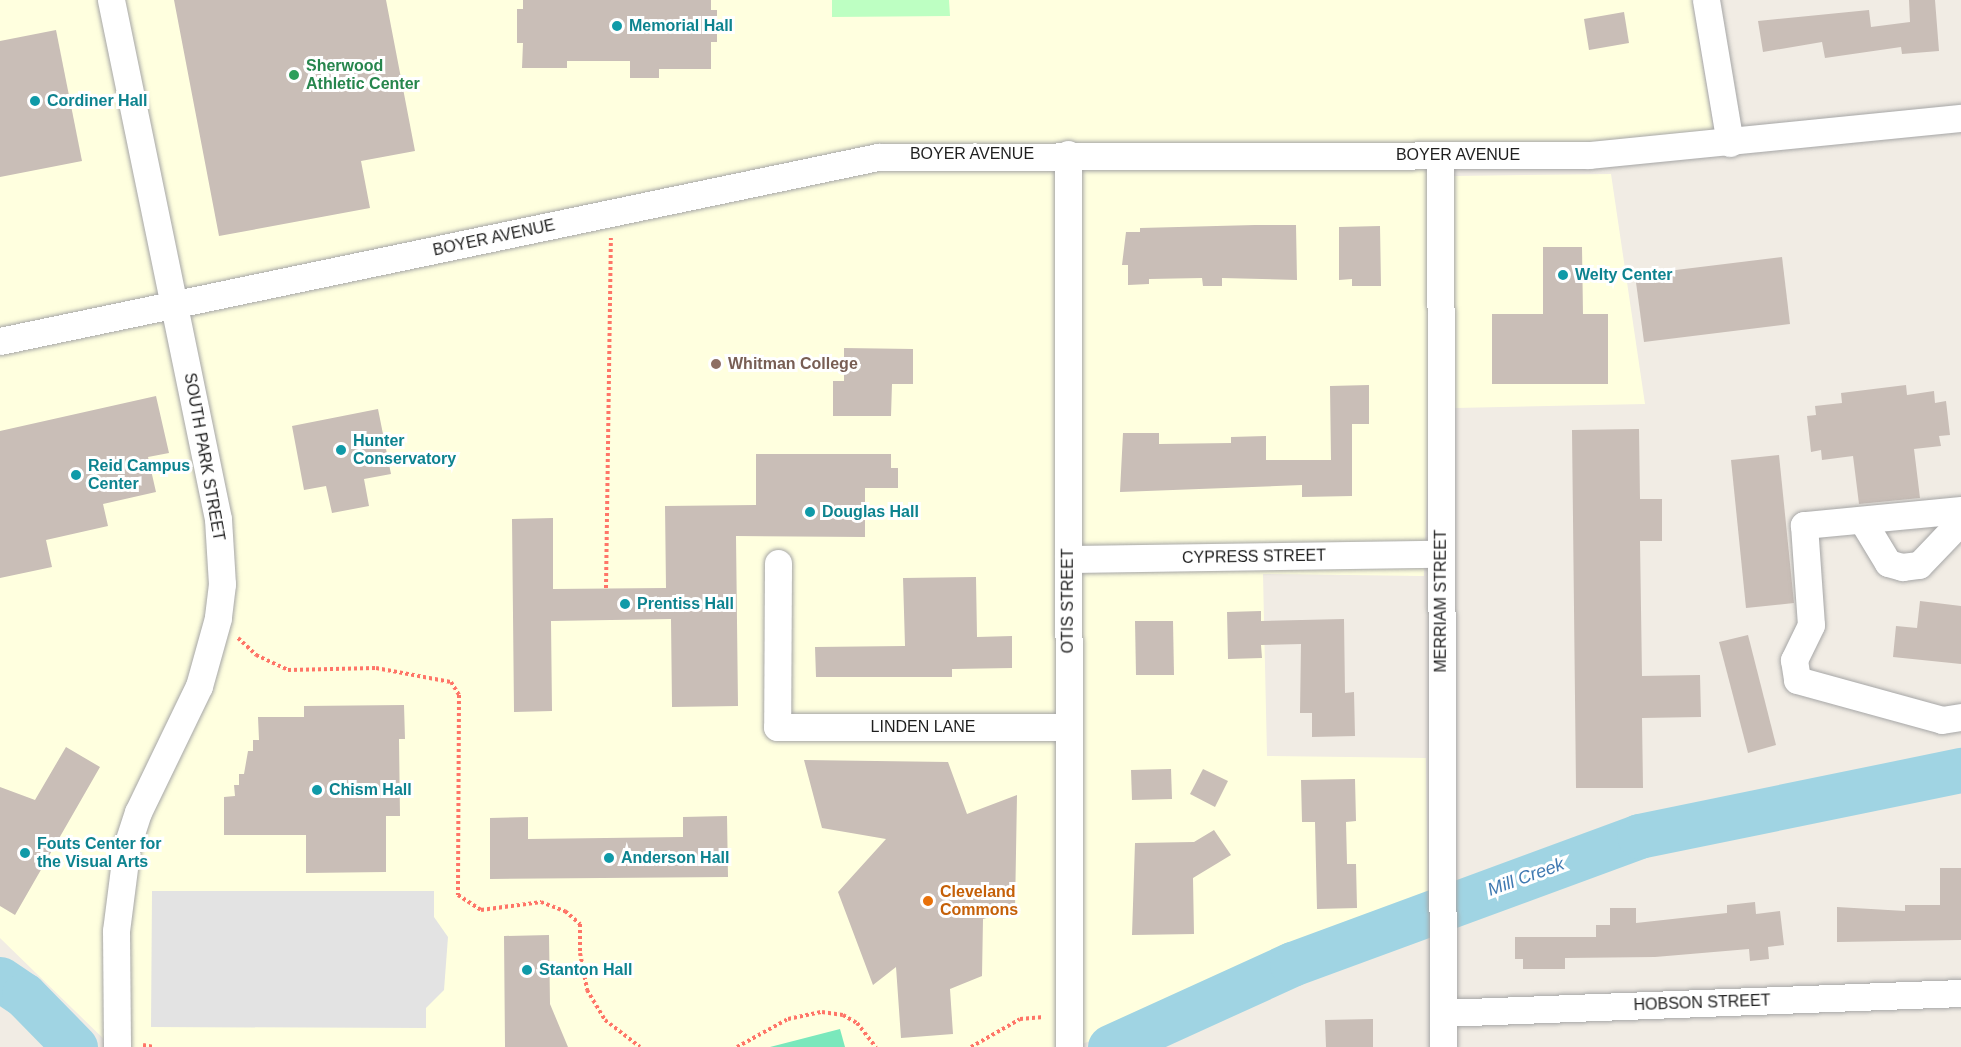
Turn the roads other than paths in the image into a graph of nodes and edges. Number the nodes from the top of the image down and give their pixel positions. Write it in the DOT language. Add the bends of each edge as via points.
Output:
graph roads {
  1 [pos="111,0"];
  2 [pos="1706,0"];
  3 [pos="1961,118"];
  4 [pos="1730,142"];
  5 [pos="1068,154"];
  6 [pos="1440,155"];
  7 [pos="175,305"];
  8 [pos="0,341"];
  9 [pos="1961,510"];
  10 [pos="1862,520"];
  11 [pos="1961,521"];
  12 [pos="1440,554"];
  13 [pos="1068,559"];
  14 [pos="778,563"];
  15 [pos="1961,717"];
  16 [pos="1068,727"];
  17 [pos="1961,993"];
  18 [pos="1443,1013"];
  19 [pos="1069,1032"];
  20 [pos="117,1047"];
  21 [pos="1443,1047"];
  1 -- 7 [label="street, SOUTH PARK STREET"];
  2 -- 4 [label="street"];
  3 -- 4 [label="street, BOYER AVENUE"];
  4 -- 6 [label="street, BOYER AVENUE" via="1589,155"];
  5 -- 6 [label="street, BOYER AVENUE"];
  5 -- 7 [label="street, BOYER AVENUE" via="878,157"];
  5 -- 13 [label="street, OTIS STREET"];
  6 -- 12 [label="street, MERRIAM STREET"];
  7 -- 8 [label="street, BOYER AVENUE"];
  7 -- 20 [label="street, SOUTH PARK STREET" via="218,519 222,584 218,618 199,686 138,812 127,845 117,907"];
  9 -- 10 [label="street"];
  10 -- 11 [label="street" via="1888,563 1902,567 1919,565"];
  10 -- 15 [label="street" via="1804,525 1811,625 1794,660 1797,680 1942,720"];
  12 -- 13 [label="street, CYPRESS STREET"];
  12 -- 18 [label="street, MERRIAM STREET"];
  13 -- 16 [label="street, OTIS STREET"];
  14 -- 16 [label="street, LINDEN LANE" via="777,727"];
  16 -- 19 [label="street, OTIS STREET"];
  17 -- 18 [label="street, HOBSON STREET"];
  18 -- 21 [label="street, MERRIAM STREET"];
}
